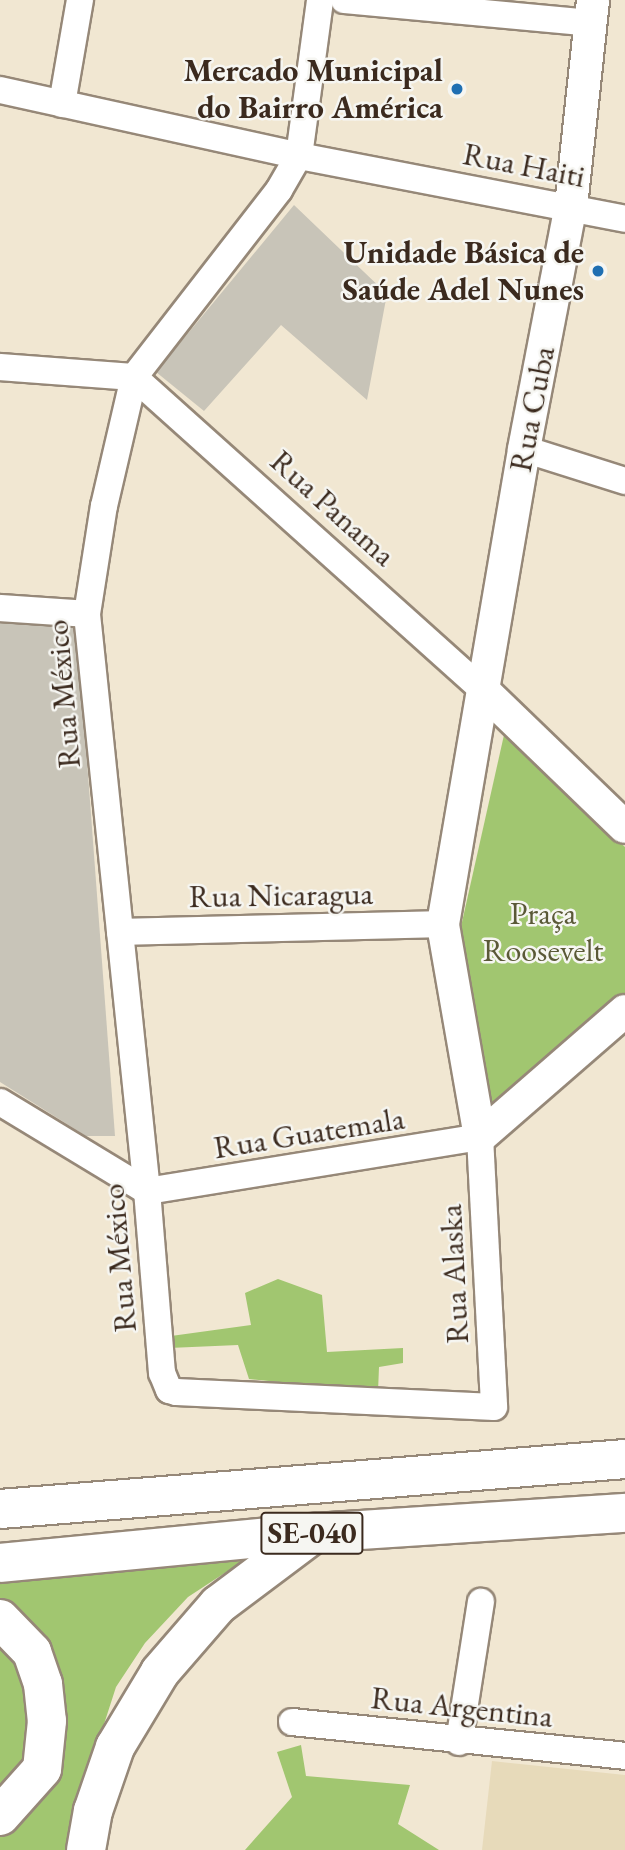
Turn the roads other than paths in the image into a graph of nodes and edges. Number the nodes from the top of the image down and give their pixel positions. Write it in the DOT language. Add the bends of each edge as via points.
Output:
graph roads {
  1 [pos="80,0"];
  2 [pos="320,0"];
  3 [pos="344,0"];
  4 [pos="592,12"];
  5 [pos="0,90"];
  6 [pos="62,104"];
  7 [pos="299,156"];
  8 [pos="571,206"];
  9 [pos="625,219"];
  10 [pos="0,368"];
  11 [pos="134,377"];
  12 [pos="524,449"];
  13 [pos="625,481"];
  14 [pos="0,608"];
  15 [pos="87,614"];
  16 [pos="485,692"];
  17 [pos="625,827"];
  18 [pos="443,924"];
  19 [pos="120,932"];
  20 [pos="625,1011"];
  21 [pos="0,1102"];
  22 [pos="480,1137"];
  23 [pos="147,1191"];
  24 [pos="176,1392"];
  25 [pos="625,1459"];
  26 [pos="0,1509"];
  27 [pos="625,1513"];
  28 [pos="314,1533"];
  29 [pos="0,1563"];
  30 [pos="481,1602"];
  31 [pos="0,1619"];
  32 [pos="292,1722"];
  33 [pos="459,1742"];
  34 [pos="625,1756"];
  35 [pos="0,1816"];
  36 [pos="86,1850"];
  1 -- 6 [label="street"];
  2 -- 7 [label="street, Rua México"];
  3 -- 4 [label="street"];
  4 -- 8 [label="street, Rua Cuba"];
  5 -- 6 [label="street, Rua Haiti"];
  6 -- 7 [label="street, Rua Haiti"];
  7 -- 8 [label="street, Rua Haiti"];
  7 -- 11 [label="street, Rua México" via="279,190"];
  8 -- 9 [label="street, Rua Haiti"];
  8 -- 12 [label="street, Rua Cuba"];
  10 -- 11 [label="street"];
  11 -- 15 [label="street, Rua México" via="104,506"];
  11 -- 16 [label="street, Rua Panama"];
  12 -- 13 [label="street"];
  12 -- 16 [label="street, Rua Cuba"];
  14 -- 15 [label="street"];
  15 -- 19 [label="street, Rua México"];
  16 -- 17 [label="street"];
  16 -- 18 [label="street, Rua Cuba"];
  18 -- 19 [label="street, Rua Nicaragua"];
  18 -- 22 [label="street"];
  19 -- 23 [label="street, Rua México"];
  20 -- 22 [label="street"];
  21 -- 23 [label="street"];
  22 -- 23 [label="street, Rua Guatemala"];
  22 -- 24 [label="street, Rua Alaska" via="494,1407"];
  23 -- 24 [label="street, Rua México" via="162,1373 169,1390"];
  25 -- 26 [label="main road, SE-040"];
  27 -- 28 [label="main road, SE-040"];
  28 -- 29 [label="main road, SE-040"];
  28 -- 36 [label="main road" via="218,1605 160,1672 115,1747 93,1811"];
  30 -- 33 [label="street"];
  31 -- 35 [label="main road" via="32,1652 43,1684 47,1721 42,1769"];
  32 -- 33 [label="street, Rua Argentina"];
  33 -- 34 [label="street, Rua Argentina"];
}
